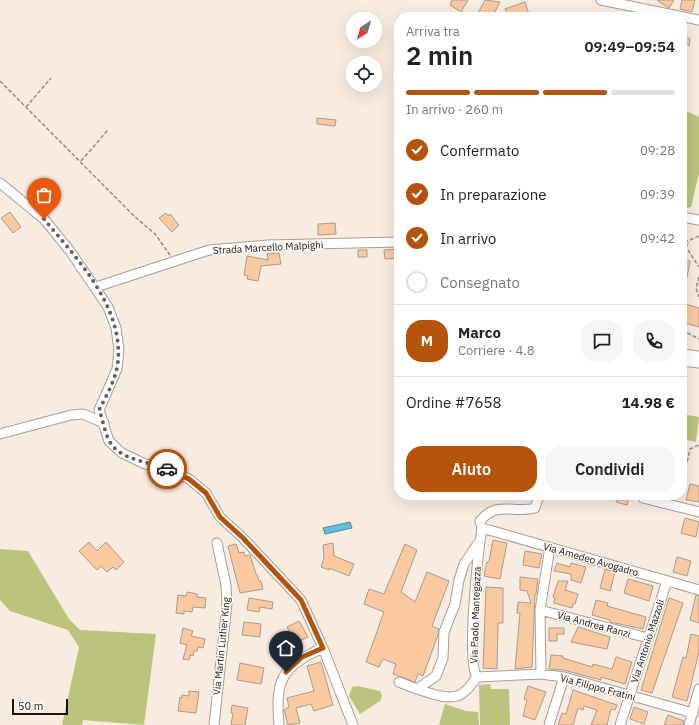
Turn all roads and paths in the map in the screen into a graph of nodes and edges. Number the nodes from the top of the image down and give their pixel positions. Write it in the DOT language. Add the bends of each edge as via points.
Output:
graph roads {
  1 [pos="606,0"];
  2 [pos="662,12"];
  3 [pos="687,17"];
  4 [pos="699,20"];
  5 [pos="51,78"];
  6 [pos="0,81"];
  7 [pos="26,107"];
  8 [pos="108,130"];
  9 [pos="81,161"];
  10 [pos="0,183"];
  11 [pos="687,218"];
  12 [pos="699,220"];
  13 [pos="394,242"];
  14 [pos="687,248"];
  15 [pos="174,261"];
  16 [pos="699,267"];
  17 [pos="699,277"];
  18 [pos="96,288"];
  19 [pos="699,297"];
  20 [pos="687,333"];
  21 [pos="699,339"];
  22 [pos="687,355"];
  23 [pos="699,356"];
  24 [pos="687,362"];
  25 [pos="699,363"];
  26 [pos="104,423"];
  27 [pos="0,434"];
  28 [pos="699,445"];
  29 [pos="687,462"];
  30 [pos="537,500"];
  31 [pos="651,500"];
  32 [pos="699,512"];
  33 [pos="482,528"];
  34 [pos="480,541"];
  35 [pos="217,543"];
  36 [pos="550,547"];
  37 [pos="667,581"];
  38 [pos="699,590"];
  39 [pos="540,610"];
  40 [pos="648,638"];
  41 [pos="323,648"];
  42 [pos="541,674"];
  43 [pos="477,677"];
  44 [pos="564,677"];
  45 [pos="399,682"];
  46 [pos="418,689"];
  47 [pos="699,689"];
  48 [pos="629,695"];
  49 [pos="693,712"];
  50 [pos="214,725"];
  51 [pos="279,725"];
  52 [pos="353,725"];
  53 [pos="549,725"];
  54 [pos="620,725"];
  55 [pos="689,725"];
  1 -- 2 [label="street"];
  3 -- 4 [label="street"];
  5 -- 7 [label="path"];
  6 -- 7 [label="path"];
  7 -- 9 [label="path"];
  8 -- 9 [label="path"];
  9 -- 15 [label="path" via="155,234"];
  10 -- 18 [label="street" via="44,219"];
  11 -- 12 [label="street"];
  13 -- 15 [label="street, Strada Marcello Malpighi" via="216,249"];
  14 -- 16 [label="path"];
  15 -- 18 [label="street, Strada Marcello Malpighi"];
  17 -- 19 [label="path" via="696,288"];
  18 -- 26 [label="street" via="108,307 116,328 119,350 117,369 99,410"];
  20 -- 21 [label="path"];
  22 -- 23 [label="street"];
  24 -- 25 [label="street"];
  26 -- 27 [label="street" via="83,414 71,414"];
  26 -- 41 [label="street" via="109,441 122,453 189,479 206,493 220,517 301,600"];
  28 -- 29 [label="path" via="690,449"];
  30 -- 33 [label="street, Via Paolo Mantegazza" via="535,508 529,510 498,509 486,513 480,522"];
  31 -- 32 [label="street"];
  33 -- 34 [label="street, Via Paolo Mantegazza"];
  33 -- 36 [label="street, Via Amedeo Avogadro"];
  34 -- 43 [label="street, Via Paolo Mantegazza" via="475,590 473,671"];
  34 -- 46 [label="street" via="464,564 455,604 444,632 443,658 436,676"];
  35 -- 50 [label="street, Via Martin Luther King" via="226,585 227,604"];
  36 -- 37 [label="street, Via Amedeo Avogadro"];
  36 -- 39 [label="street"];
  37 -- 38 [label="street, Via Amedeo Avogadro"];
  37 -- 40 [label="street, Via Antonio Mazzoli"];
  39 -- 40 [label="street, Via Andrea Ranzi"];
  39 -- 42 [label="street"];
  40 -- 48 [label="street, Via Antonio Mazzoli"];
  41 -- 51 [label="street" via="302,657 286,672 277,696"];
  41 -- 52 [label="street"];
  42 -- 43 [label="street, Via Filippo Fratini"];
  42 -- 44 [label="street, Via Filippo Fratini"];
  43 -- 46 [label="street" via="464,693 453,697"];
  44 -- 48 [label="street, Via Filippo Fratini"];
  44 -- 53 [label="street"];
  45 -- 46 [label="street"];
  47 -- 49 [label="street"];
  48 -- 49 [label="street, Via Filippo Fratini"];
  48 -- 54 [label="street, Via Antonio Mazzoli"];
  49 -- 55 [label="street"];
}
